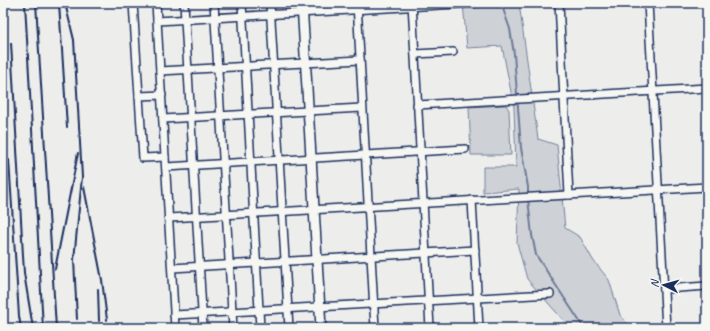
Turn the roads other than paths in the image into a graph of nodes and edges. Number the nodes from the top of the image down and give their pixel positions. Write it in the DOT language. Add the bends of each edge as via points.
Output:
graph roads {
  1 [pos="133,3"];
  2 [pos="156,3"];
  3 [pos="184,3"];
  4 [pos="214,3"];
  5 [pos="242,3"];
  6 [pos="270,3"];
  7 [pos="302,3"];
  8 [pos="476,3"];
  9 [pos="559,3"];
  10 [pos="648,3"];
  11 [pos="412,5"];
  12 [pos="357,6"];
  13 [pos="303,13"];
  14 [pos="271,15"];
  15 [pos="242,16"];
  16 [pos="215,18"];
  17 [pos="185,20"];
  18 [pos="157,21"];
  19 [pos="453,52"];
  20 [pos="415,54"];
  21 [pos="360,60"];
  22 [pos="306,63"];
  23 [pos="274,65"];
  24 [pos="245,67"];
  25 [pos="218,68"];
  26 [pos="188,70"];
  27 [pos="160,71"];
  28 [pos="707,88"];
  29 [pos="653,91"];
  30 [pos="162,95"];
  31 [pos="139,96"];
  32 [pos="564,96"];
  33 [pos="418,105"];
  34 [pos="362,108"];
  35 [pos="309,111"];
  36 [pos="276,113"];
  37 [pos="248,114"];
  38 [pos="220,116"];
  39 [pos="191,118"];
  40 [pos="163,119"];
  41 [pos="465,149"];
  42 [pos="420,151"];
  43 [pos="365,155"];
  44 [pos="165,157"];
  45 [pos="311,158"];
  46 [pos="279,160"];
  47 [pos="251,162"];
  48 [pos="223,163"];
  49 [pos="194,165"];
  50 [pos="166,167"];
  51 [pos="707,187"];
  52 [pos="658,190"];
  53 [pos="569,195"];
  54 [pos="472,200"];
  55 [pos="423,203"];
  56 [pos="368,206"];
  57 [pos="314,208"];
  58 [pos="282,211"];
  59 [pos="254,213"];
  60 [pos="226,214"];
  61 [pos="197,216"];
  62 [pos="169,218"];
  63 [pos="475,250"];
  64 [pos="426,253"];
  65 [pos="371,256"];
  66 [pos="317,259"];
  67 [pos="285,261"];
  68 [pos="257,263"];
  69 [pos="229,264"];
  70 [pos="200,266"];
  71 [pos="172,268"];
  72 [pos="707,286"];
  73 [pos="664,289"];
  74 [pos="550,294"];
  75 [pos="478,298"];
  76 [pos="428,301"];
  77 [pos="373,304"];
  78 [pos="320,307"];
  79 [pos="288,309"];
  80 [pos="259,310"];
  81 [pos="232,312"];
  82 [pos="202,314"];
  83 [pos="174,315"];
  84 [pos="175,328"];
  85 [pos="203,328"];
  86 [pos="233,328"];
  87 [pos="260,328"];
  88 [pos="289,328"];
  89 [pos="321,328"];
  90 [pos="375,328"];
  91 [pos="430,328"];
  92 [pos="479,328"];
  93 [pos="666,328"];
  1 -- 31 [label="street"];
  2 -- 18 [label="street"];
  3 -- 17 [label="street"];
  4 -- 16 [label="street"];
  5 -- 15 [label="street"];
  6 -- 14 [label="street"];
  7 -- 13 [label="street"];
  8 -- 11 [label="street"];
  9 -- 32 [label="street"];
  10 -- 29 [label="street"];
  11 -- 12 [label="street"];
  11 -- 20 [label="street"];
  12 -- 13 [label="street"];
  12 -- 21 [label="street"];
  13 -- 14 [label="street"];
  13 -- 22 [label="street"];
  14 -- 15 [label="street"];
  14 -- 23 [label="street"];
  15 -- 16 [label="street"];
  15 -- 24 [label="street"];
  16 -- 17 [label="street"];
  16 -- 25 [label="street"];
  17 -- 18 [label="street"];
  17 -- 26 [label="street"];
  18 -- 27 [label="street"];
  19 -- 20 [label="street"];
  20 -- 33 [label="street"];
  21 -- 22 [label="street"];
  21 -- 34 [label="street"];
  22 -- 23 [label="street"];
  22 -- 35 [label="street"];
  23 -- 24 [label="street"];
  23 -- 36 [label="street"];
  24 -- 25 [label="street"];
  24 -- 37 [label="street"];
  25 -- 26 [label="street"];
  25 -- 38 [label="street"];
  26 -- 27 [label="street"];
  26 -- 39 [label="street"];
  27 -- 30 [label="street"];
  28 -- 29 [label="street"];
  29 -- 32 [label="street"];
  29 -- 52 [label="street"];
  30 -- 31 [label="street"];
  30 -- 40 [label="street"];
  31 -- 44 [label="street" via="143,158"];
  32 -- 33 [label="street"];
  32 -- 53 [label="street"];
  33 -- 42 [label="street"];
  34 -- 35 [label="street"];
  34 -- 43 [label="street"];
  35 -- 36 [label="street"];
  35 -- 45 [label="street"];
  36 -- 37 [label="street"];
  36 -- 46 [label="street"];
  37 -- 38 [label="street"];
  37 -- 47 [label="street"];
  38 -- 39 [label="street"];
  38 -- 48 [label="street"];
  39 -- 40 [label="street"];
  39 -- 49 [label="street"];
  40 -- 44 [label="street"];
  41 -- 42 [label="street"];
  42 -- 43 [label="street"];
  42 -- 55 [label="street"];
  43 -- 45 [label="street"];
  43 -- 56 [label="street"];
  44 -- 50 [label="street"];
  45 -- 46 [label="street"];
  45 -- 57 [label="street"];
  46 -- 47 [label="street"];
  46 -- 58 [label="street"];
  47 -- 48 [label="street"];
  47 -- 59 [label="street"];
  48 -- 49 [label="street"];
  48 -- 60 [label="street"];
  49 -- 50 [label="street"];
  49 -- 61 [label="street"];
  50 -- 62 [label="street"];
  51 -- 52 [label="street"];
  52 -- 53 [label="street"];
  52 -- 73 [label="street"];
  53 -- 54 [label="street"];
  54 -- 55 [label="street"];
  54 -- 63 [label="street"];
  55 -- 56 [label="street"];
  55 -- 64 [label="street"];
  56 -- 57 [label="street"];
  56 -- 65 [label="street"];
  57 -- 58 [label="street"];
  57 -- 66 [label="street"];
  58 -- 59 [label="street"];
  58 -- 67 [label="street"];
  59 -- 60 [label="street"];
  59 -- 68 [label="street"];
  60 -- 61 [label="street"];
  60 -- 69 [label="street"];
  61 -- 62 [label="street"];
  61 -- 70 [label="street"];
  62 -- 71 [label="street"];
  63 -- 64 [label="street"];
  63 -- 75 [label="street"];
  64 -- 65 [label="street"];
  64 -- 76 [label="street"];
  65 -- 66 [label="street"];
  65 -- 77 [label="street"];
  66 -- 67 [label="street"];
  66 -- 78 [label="street"];
  67 -- 68 [label="street"];
  67 -- 79 [label="street"];
  68 -- 69 [label="street"];
  68 -- 80 [label="street"];
  69 -- 70 [label="street"];
  69 -- 81 [label="street"];
  70 -- 71 [label="street"];
  70 -- 82 [label="street"];
  71 -- 83 [label="street"];
  72 -- 73 [label="street"];
  73 -- 93 [label="street"];
  74 -- 75 [label="street"];
  75 -- 76 [label="street"];
  75 -- 92 [label="street"];
  76 -- 77 [label="street"];
  76 -- 91 [label="street"];
  77 -- 78 [label="street"];
  77 -- 90 [label="street"];
  78 -- 79 [label="street"];
  78 -- 89 [label="street"];
  79 -- 80 [label="street"];
  79 -- 88 [label="street"];
  80 -- 81 [label="street"];
  80 -- 87 [label="street"];
  81 -- 82 [label="street"];
  81 -- 86 [label="street"];
  82 -- 83 [label="street"];
  82 -- 85 [label="street"];
  83 -- 84 [label="street"];
}
